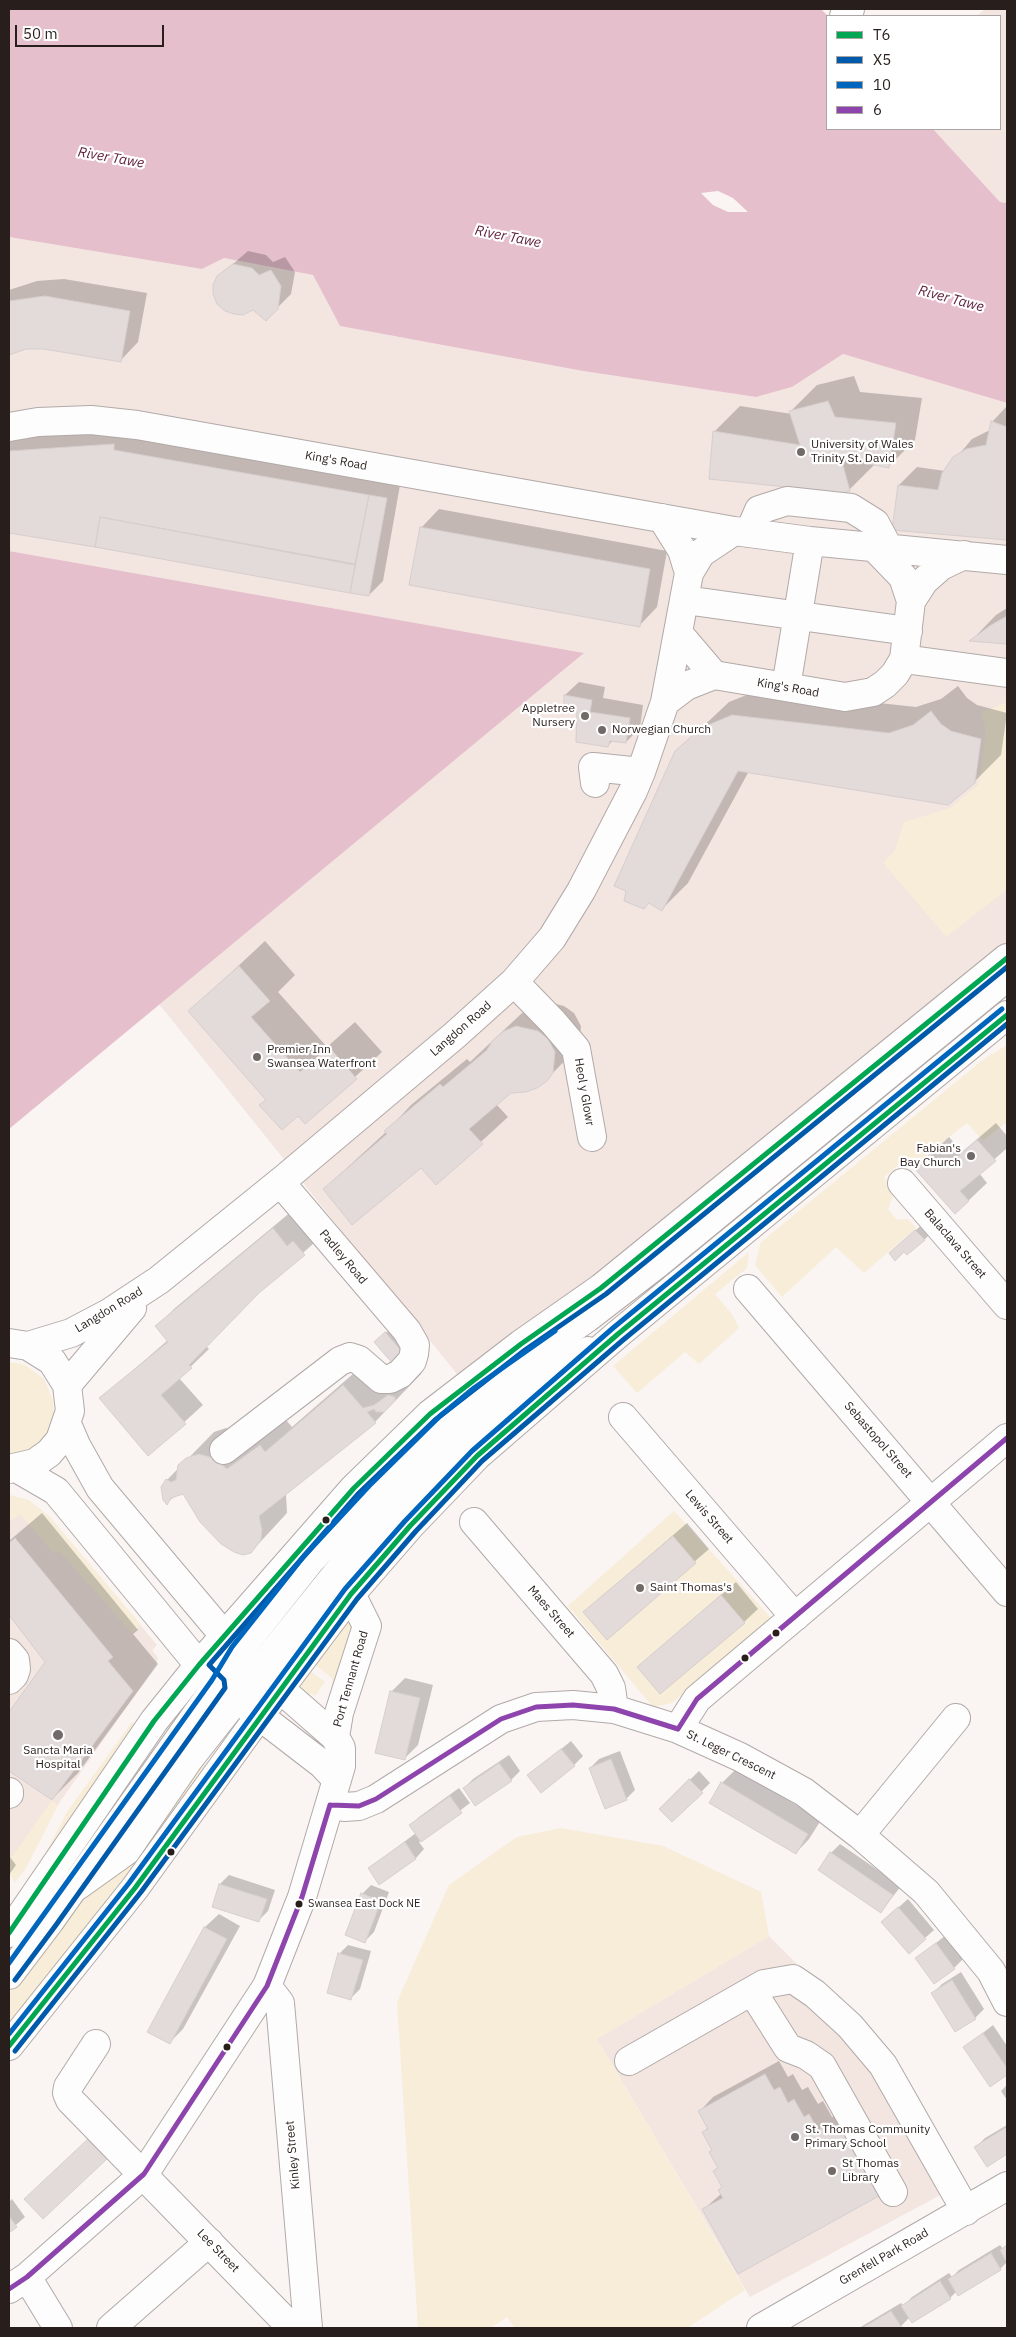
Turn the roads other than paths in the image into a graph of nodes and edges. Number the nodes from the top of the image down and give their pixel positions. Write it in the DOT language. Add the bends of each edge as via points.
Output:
graph roads {
  1 [pos="9,427"];
  2 [pos="662,518"];
  3 [pos="742,532"];
  4 [pos="810,540"];
  5 [pos="882,548"];
  6 [pos="964,555"];
  7 [pos="1007,560"];
  8 [pos="687,586"];
  9 [pos="911,601"];
  10 [pos="798,614"];
  11 [pos="908,631"];
  12 [pos="679,634"];
  13 [pos="904,659"];
  14 [pos="1007,673"];
  15 [pos="714,675"];
  16 [pos="786,687"];
  17 [pos="665,702"];
  18 [pos="642,772"];
  19 [pos="595,783"];
  20 [pos="1007,958"];
  21 [pos="1007,977"];
  22 [pos="514,982"];
  23 [pos="1007,1015"];
  24 [pos="592,1137"];
  25 [pos="280,1182"];
  26 [pos="902,1183"];
  27 [pos="159,1280"];
  28 [pos="748,1288"];
  29 [pos="1007,1306"];
  30 [pos="618,1334"];
  31 [pos="18,1344"];
  32 [pos="67,1385"];
  33 [pos="623,1417"];
  34 [pos="67,1424"];
  35 [pos="1007,1438"];
  36 [pos="224,1450"];
  37 [pos="14,1469"];
  38 [pos="931,1501"];
  39 [pos="474,1522"];
  40 [pos="1007,1592"];
  41 [pos="352,1594"];
  42 [pos="795,1616"];
  43 [pos="232,1645"];
  44 [pos="9,1653"];
  45 [pos="199,1665"];
  46 [pos="259,1670"];
  47 [pos="9,1680"];
  48 [pos="280,1688"];
  49 [pos="228,1691"];
  50 [pos="614,1709"];
  51 [pos="260,1715"];
  52 [pos="956,1718"];
  53 [pos="678,1729"];
  54 [pos="335,1737"];
  55 [pos="333,1792"];
  56 [pos="860,1835"];
  57 [pos="9,1933"];
  58 [pos="9,1975"];
  59 [pos="267,1986"];
  60 [pos="752,1991"];
  61 [pos="1007,2002"];
  62 [pos="96,2044"];
  63 [pos="9,2046"];
  64 [pos="629,2062"];
  65 [pos="144,2174"];
  66 [pos="1007,2186"];
  67 [pos="893,2192"];
  68 [pos="966,2211"];
  69 [pos="209,2242"];
  70 [pos="18,2283"];
  71 [pos="58,2328"];
  72 [pos="111,2328"];
  73 [pos="292,2328"];
  74 [pos="308,2328"];
  75 [pos="761,2328"];
  1 -- 2 [label="main road, King's Road" via="38,422 91,420 137,425"];
  2 -- 3 [label="main road, King's Road"];
  2 -- 8 [label="main road" via="682,550"];
  3 -- 4 [label="main road, King's Road"];
  3 -- 5 [label="main road" via="759,510 787,501 851,508 875,523"];
  3 -- 8 [label="main road" via="701,553"];
  4 -- 5 [label="main road, King's Road"];
  4 -- 10 [label="main road"];
  5 -- 6 [label="main road, King's Road"];
  5 -- 9 [label="main road, King's Road" via="903,577"];
  6 -- 7 [label="main road, King's Road"];
  6 -- 9 [label="main road, King's Road" via="941,566 924,581"];
  8 -- 10 [label="main road"];
  8 -- 12 [label="main road"];
  9 -- 11 [label="main road, King's Road"];
  10 -- 11 [label="main road"];
  10 -- 16 [label="main road"];
  11 -- 13 [label="main road, King's Road"];
  12 -- 15 [label="main road"];
  12 -- 17 [label="main road, Langdon Road"];
  13 -- 14 [label="main road"];
  13 -- 16 [label="main road, King's Road" via="885,684 859,696 845,698"];
  15 -- 16 [label="main road, King's Road"];
  15 -- 17 [label="main road" via="686,686"];
  17 -- 18 [label="main road, Langdon Road"];
  18 -- 19 [label="main road" via="593,767"];
  18 -- 22 [label="main road, Langdon Road" via="581,891 552,938"];
  20 -- 43 [label="main road" via="601,1288 430,1414 354,1488"];
  21 -- 43 [label="main road" via="657,1264 445,1421 374,1491"];
  22 -- 24 [label="main road, Heol y Glowr" via="576,1049"];
  22 -- 25 [label="main road, Langdon Road"];
  23 -- 30 [label="main road"];
  25 -- 27 [label="main road, Langdon Road"];
  25 -- 36 [label="main road, Padley Road" via="407,1331 415,1345 414,1354 400,1374 390,1379 381,1379 350,1357 340,1361"];
  26 -- 29 [label="main road, Balaclava Street"];
  27 -- 31 [label="main road, Langdon Road" via="71,1333"];
  27 -- 32 [label="main road, Langdon Road" via="116,1325"];
  28 -- 38 [label="main road, Sebastopol Street"];
  30 -- 41 [label="main road" via="477,1456 410,1526"];
  30 -- 46 [label="main road" via="554,1371 490,1415 437,1464 367,1536"];
  31 -- 32 [label="main road" via="52,1361"];
  32 -- 34 [label="main road" via="70,1404"];
  33 -- 42 [label="main road, Lewis Street"];
  34 -- 37 [label="main road" via="49,1453 35,1463"];
  34 -- 43 [label="main road, Port Tennant Road" via="100,1488"];
  35 -- 38 [label="main road"];
  37 -- 45 [label="main road" via="56,1491"];
  38 -- 40 [label="main road, Sebastopol Street"];
  38 -- 42 [label="main road"];
  39 -- 50 [label="main road, Maes Street" via="604,1674 611,1688"];
  41 -- 48 [label="main road"];
  41 -- 54 [label="main road, Port Tennant Road" via="367,1626 339,1713"];
  42 -- 53 [label="main road" via="697,1699"];
  43 -- 45 [label="main road"];
  43 -- 46 [label="main road, Port Tennant Road"];
  43 -- 49 [label="main road"];
  44 -- 47 [label="main road" via="15,1660 16,1669"];
  45 -- 49 [label="main road"];
  45 -- 57 [label="main road" via="150,1726"];
  46 -- 48 [label="main road, Port Tennant Road"];
  46 -- 49 [label="main road" via="232,1684"];
  48 -- 49 [label="main road"];
  48 -- 51 [label="main road"];
  48 -- 54 [label="main road, Port Tennant Road"];
  49 -- 51 [label="main road"];
  49 -- 58 [label="main road"];
  50 -- 53 [label="main road, St. Leger Crescent"];
  50 -- 55 [label="main road, St. Leger Crescent" via="573,1705 536,1707 500,1719 376,1799 359,1806 344,1807"];
  51 -- 55 [label="main road" via="322,1764"];
  51 -- 63 [label="main road" via="135,1888"];
  52 -- 56 [label="main road"];
  53 -- 56 [label="main road, St. Leger Crescent" via="740,1757 804,1792"];
  54 -- 55 [label="main road, Port Tennant Road" via="341,1748"];
  55 -- 59 [label="main road, Port Tennant Road" via="302,1897"];
  56 -- 61 [label="main road, St. Leger Crescent" via="926,1892 991,1971"];
  59 -- 65 [label="main road, Port Tennant Road"];
  59 -- 74 [label="main road, Kinley Street" via="280,2003"];
  60 -- 64 [label="main road"];
  60 -- 67 [label="main road" via="788,2048 822,2066"];
  60 -- 68 [label="main road" via="764,1984 793,1979 850,2026 883,2065"];
  62 -- 65 [label="main road, Lee Street" via="67,2093 76,2107"];
  65 -- 69 [label="main road, Lee Street"];
  65 -- 70 [label="main road, Port Tennant Road"];
  66 -- 68 [label="main road, Grenfell Park Road"];
  68 -- 75 [label="main road, Grenfell Park Road"];
  69 -- 72 [label="main road"];
  69 -- 73 [label="main road, Lee Street"];
  70 -- 71 [label="main road"];
}
